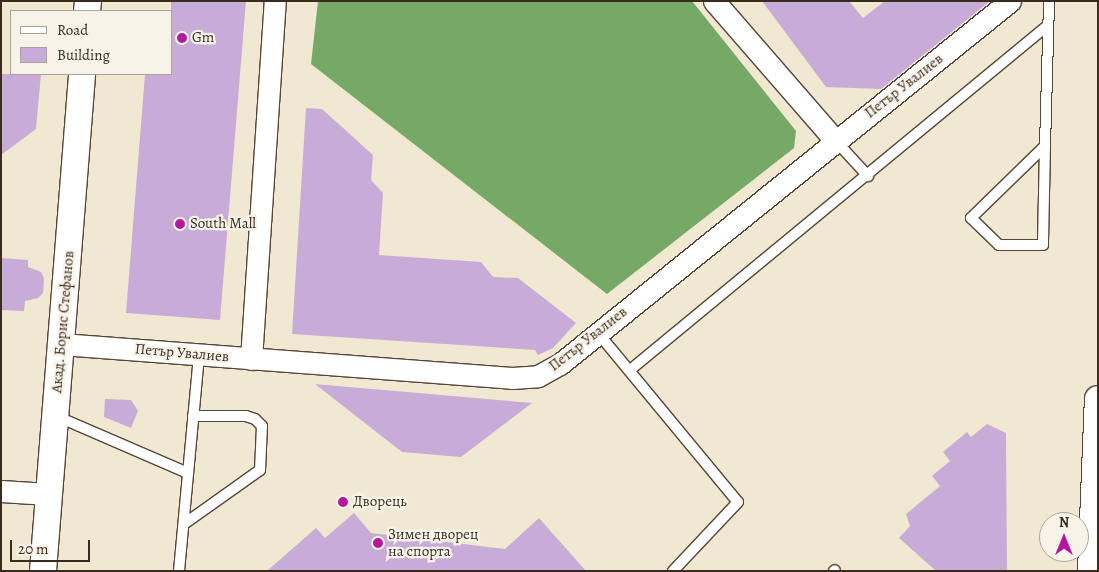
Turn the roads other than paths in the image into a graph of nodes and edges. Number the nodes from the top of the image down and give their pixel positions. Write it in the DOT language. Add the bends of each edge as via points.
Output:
graph roads {
  1 [pos="275,1"];
  2 [pos="714,1"];
  3 [pos="1010,1"];
  4 [pos="1049,1"];
  5 [pos="1047,26"];
  6 [pos="82,75"];
  7 [pos="835,140"];
  8 [pos="1045,146"];
  9 [pos="868,176"];
  10 [pos="598,333"];
  11 [pos="61,344"];
  12 [pos="199,354"];
  13 [pos="251,359"];
  14 [pos="630,370"];
  15 [pos="1098,399"];
  16 [pos="55,415"];
  17 [pos="193,416"];
  18 [pos="188,473"];
  19 [pos="1,491"];
  20 [pos="48,494"];
  21 [pos="184,524"];
  22 [pos="43,571"];
  23 [pos="179,571"];
  24 [pos="673,571"];
  25 [pos="1091,571"];
  1 -- 13 [label="street"];
  2 -- 7 [label="street"];
  3 -- 7 [label="street, Петър Увалиев"];
  4 -- 5 [label="lane"];
  5 -- 8 [label="lane"];
  5 -- 9 [label="lane"];
  6 -- 11 [label="street, Акад. Борис Стефанов"];
  7 -- 9 [label="lane"];
  7 -- 10 [label="street, Петър Увалиев"];
  8 -- 8 [label="lane" via="1043,245 999,245 971,218"];
  9 -- 14 [label="lane"];
  10 -- 13 [label="street, Петър Увалиев" via="560,364 538,376 512,378"];
  10 -- 14 [label="lane"];
  11 -- 12 [label="street, Петър Увалиев"];
  11 -- 16 [label="street, Акад. Борис Стефанов"];
  12 -- 13 [label="street, Петър Увалиев"];
  12 -- 17 [label="lane"];
  14 -- 24 [label="lane" via="738,502"];
  15 -- 25 [label="street"];
  16 -- 18 [label="lane"];
  16 -- 20 [label="street, Акад. Борис Стефанов"];
  17 -- 18 [label="lane"];
  17 -- 21 [label="lane" via="246,416 255,419 262,426 260,470"];
  18 -- 21 [label="lane"];
  19 -- 20 [label="street"];
  20 -- 22 [label="street, Акад. Борис Стефанов"];
  21 -- 23 [label="lane"];
}
